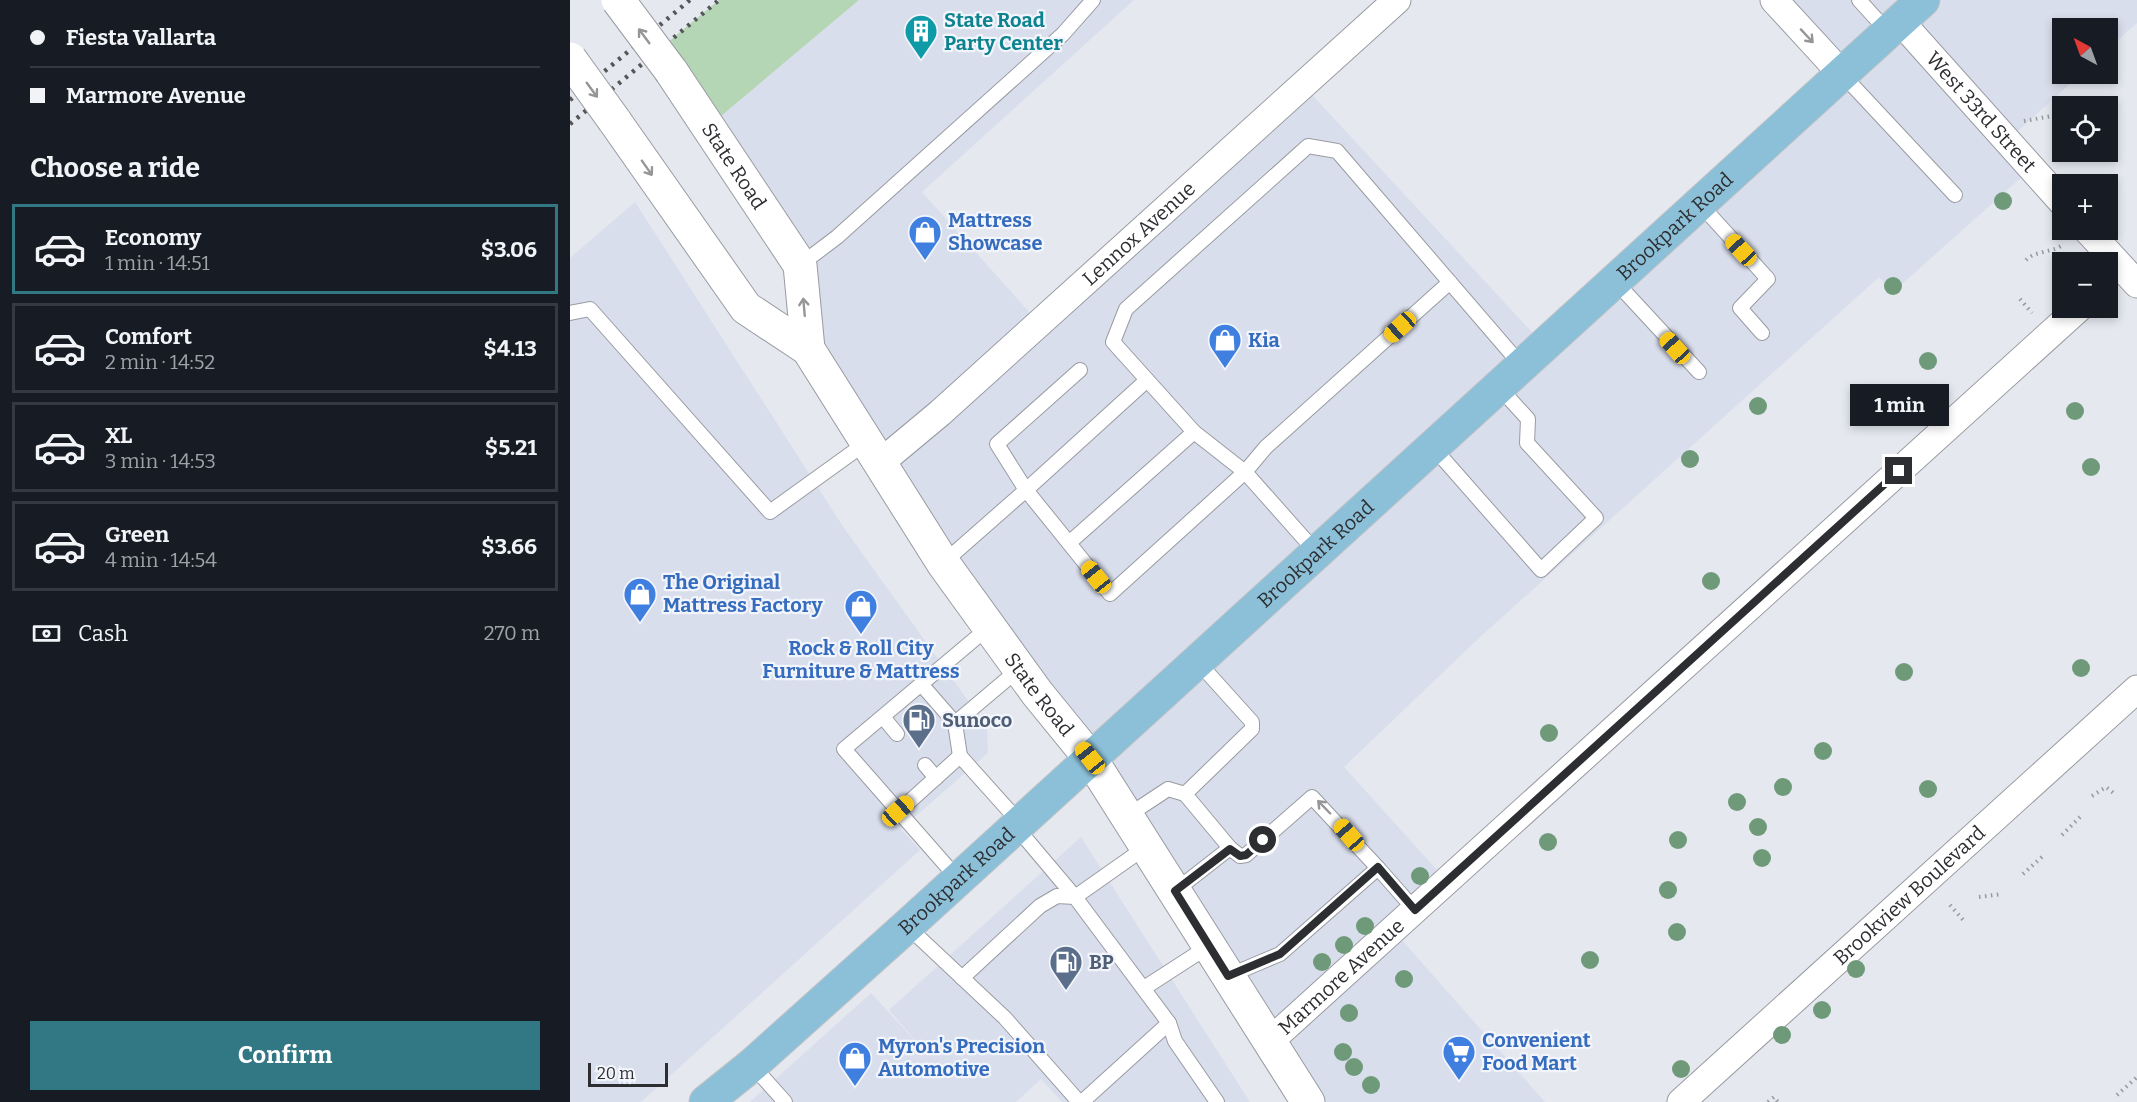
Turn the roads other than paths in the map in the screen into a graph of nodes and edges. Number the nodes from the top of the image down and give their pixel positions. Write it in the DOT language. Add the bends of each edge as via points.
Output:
graph roads {
  1 [pos="618,0"];
  2 [pos="1093,0"];
  3 [pos="1397,0"];
  4 [pos="1774,0"];
  5 [pos="1859,0"];
  6 [pos="1904,18"];
  7 [pos="570,59"];
  8 [pos="1841,73"];
  9 [pos="2052,190"];
  10 [pos="1955,195"];
  11 [pos="1698,203"];
  12 [pos="2096,240"];
  13 [pos="800,265"];
  14 [pos="2126,272"];
  15 [pos="1614,280"];
  16 [pos="1450,282"];
  17 [pos="570,314"];
  18 [pos="2068,318"];
  19 [pos="1762,333"];
  20 [pos="808,349"];
  21 [pos="1521,364"];
  22 [pos="1080,370"];
  23 [pos="1699,372"];
  24 [pos="1147,380"];
  25 [pos="1498,386"];
  26 [pos="1194,432"];
  27 [pos="1432,446"];
  28 [pos="874,453"];
  29 [pos="1245,472"];
  30 [pos="1026,489"];
  31 [pos="1069,543"];
  32 [pos="1316,552"];
  33 [pos="943,564"];
  34 [pos="989,627"];
  35 [pos="1197,661"];
  36 [pos="1019,669"];
  37 [pos="921,684"];
  38 [pos="2137,689"];
  39 [pos="883,717"];
  40 [pos="954,723"];
  41 [pos="897,734"];
  42 [pos="960,756"];
  43 [pos="1090,758"];
  44 [pos="925,765"];
  45 [pos="936,778"];
  46 [pos="1185,794"];
  47 [pos="898,811"];
  48 [pos="1126,816"];
  49 [pos="1018,825"];
  50 [pos="1146,847"];
  51 [pos="1230,849"];
  52 [pos="1378,867"];
  53 [pos="958,879"];
  54 [pos="1175,891"];
  55 [pos="1075,897"];
  56 [pos="1415,910"];
  57 [pos="907,926"];
  58 [pos="1209,946"];
  59 [pos="1228,976"];
  60 [pos="962,978"];
  61 [pos="1144,988"];
  62 [pos="1169,1023"];
  63 [pos="1270,1041"];
  64 [pos="752,1065"];
  65 [pos="706,1102"];
  66 [pos="785,1102"];
  67 [pos="1080,1102"];
  68 [pos="1217,1102"];
  69 [pos="1308,1102"];
  70 [pos="1681,1102"];
  13 -- 1 [label="main road, State Road, one-way, bridge"];
  2 -- 13 [label="lane" via="1063,34 837,237"];
  3 -- 28 [label="street, Lennox Avenue" via="940,413"];
  4 -- 8 [label="street, one-way"];
  5 -- 6 [label="lane"];
  6 -- 8 [label="main road, Brookpark Road"];
  6 -- 9 [label="street, West 33rd Street"];
  7 -- 20 [label="main road, State Road, one-way, bridge" via="746,308"];
  8 -- 10 [label="lane"];
  8 -- 11 [label="main road, Brookpark Road"];
  11 -- 15 [label="main road, Brookpark Road"];
  11 -- 19 [label="lane" via="1768,279 1740,308"];
  12 -- 14 [label="street"];
  20 -- 13 [label="main road, State Road, one-way"];
  15 -- 21 [label="main road, Brookpark Road"];
  15 -- 23 [label="lane"];
  16 -- 21 [label="lane"];
  16 -- 24 [label="lane" via="1337,151 1308,146 1126,309 1113,342"];
  16 -- 29 [label="lane" via="1266,447"];
  17 -- 28 [label="lane" via="590,309 770,512"];
  18 -- 56 [label="street, Marmore Avenue"];
  20 -- 28 [label="main road, State Road"];
  21 -- 25 [label="main road, Brookpark Road"];
  22 -- 30 [label="lane" via="997,444"];
  24 -- 26 [label="lane"];
  24 -- 30 [label="lane"];
  25 -- 27 [label="main road, Brookpark Road"];
  25 -- 27 [label="lane" via="1528,419 1527,443 1596,518 1541,570"];
  26 -- 29 [label="lane"];
  26 -- 31 [label="lane"];
  27 -- 32 [label="main road, Brookpark Road"];
  28 -- 33 [label="main road, State Road"];
  29 -- 31 [label="lane" via="1110,594"];
  29 -- 32 [label="lane"];
  30 -- 31 [label="lane"];
  30 -- 33 [label="lane"];
  32 -- 35 [label="main road, Brookpark Road"];
  33 -- 34 [label="main road, State Road"];
  34 -- 36 [label="main road, State Road"];
  34 -- 37 [label="lane"];
  35 -- 43 [label="main road, Brookpark Road"];
  35 -- 46 [label="lane" via="1252,722 1252,729"];
  36 -- 40 [label="lane"];
  36 -- 43 [label="main road, State Road"];
  37 -- 39 [label="lane"];
  37 -- 40 [label="lane"];
  38 -- 70 [label="street, Brookview Boulevard"];
  39 -- 41 [label="lane"];
  39 -- 47 [label="lane" via="844,749"];
  40 -- 42 [label="lane"];
  42 -- 45 [label="lane"];
  42 -- 49 [label="lane"];
  43 -- 48 [label="main road, State Road"];
  43 -- 49 [label="main road, Brookpark Road"];
  44 -- 45 [label="lane"];
  45 -- 47 [label="lane"];
  46 -- 48 [label="lane" via="1168,789"];
  46 -- 51 [label="lane"];
  47 -- 53 [label="lane"];
  48 -- 50 [label="main road, State Road"];
  49 -- 53 [label="main road, Brookpark Road"];
  49 -- 55 [label="lane"];
  50 -- 54 [label="main road, State Road"];
  50 -- 55 [label="lane"];
  52 -- 51 [label="lane, one-way" via="1312,797 1246,855 1240,856"];
  51 -- 54 [label="lane"];
  52 -- 56 [label="lane"];
  52 -- 59 [label="lane" via="1280,954"];
  53 -- 57 [label="main road, Brookpark Road"];
  54 -- 58 [label="main road, State Road"];
  55 -- 60 [label="lane" via="1058,896 1040,906"];
  55 -- 61 [label="lane"];
  56 -- 63 [label="street, Marmore Avenue"];
  57 -- 60 [label="lane"];
  57 -- 64 [label="main road, Brookpark Road"];
  58 -- 59 [label="main road, State Road"];
  58 -- 61 [label="lane"];
  59 -- 63 [label="main road, State Road"];
  60 -- 67 [label="lane" via="1005,1018"];
  61 -- 62 [label="lane"];
  62 -- 67 [label="lane"];
  62 -- 68 [label="lane" via="1175,1041"];
  63 -- 69 [label="main road, State Road"];
  64 -- 65 [label="main road, Brookpark Road"];
  64 -- 66 [label="lane"];
}
